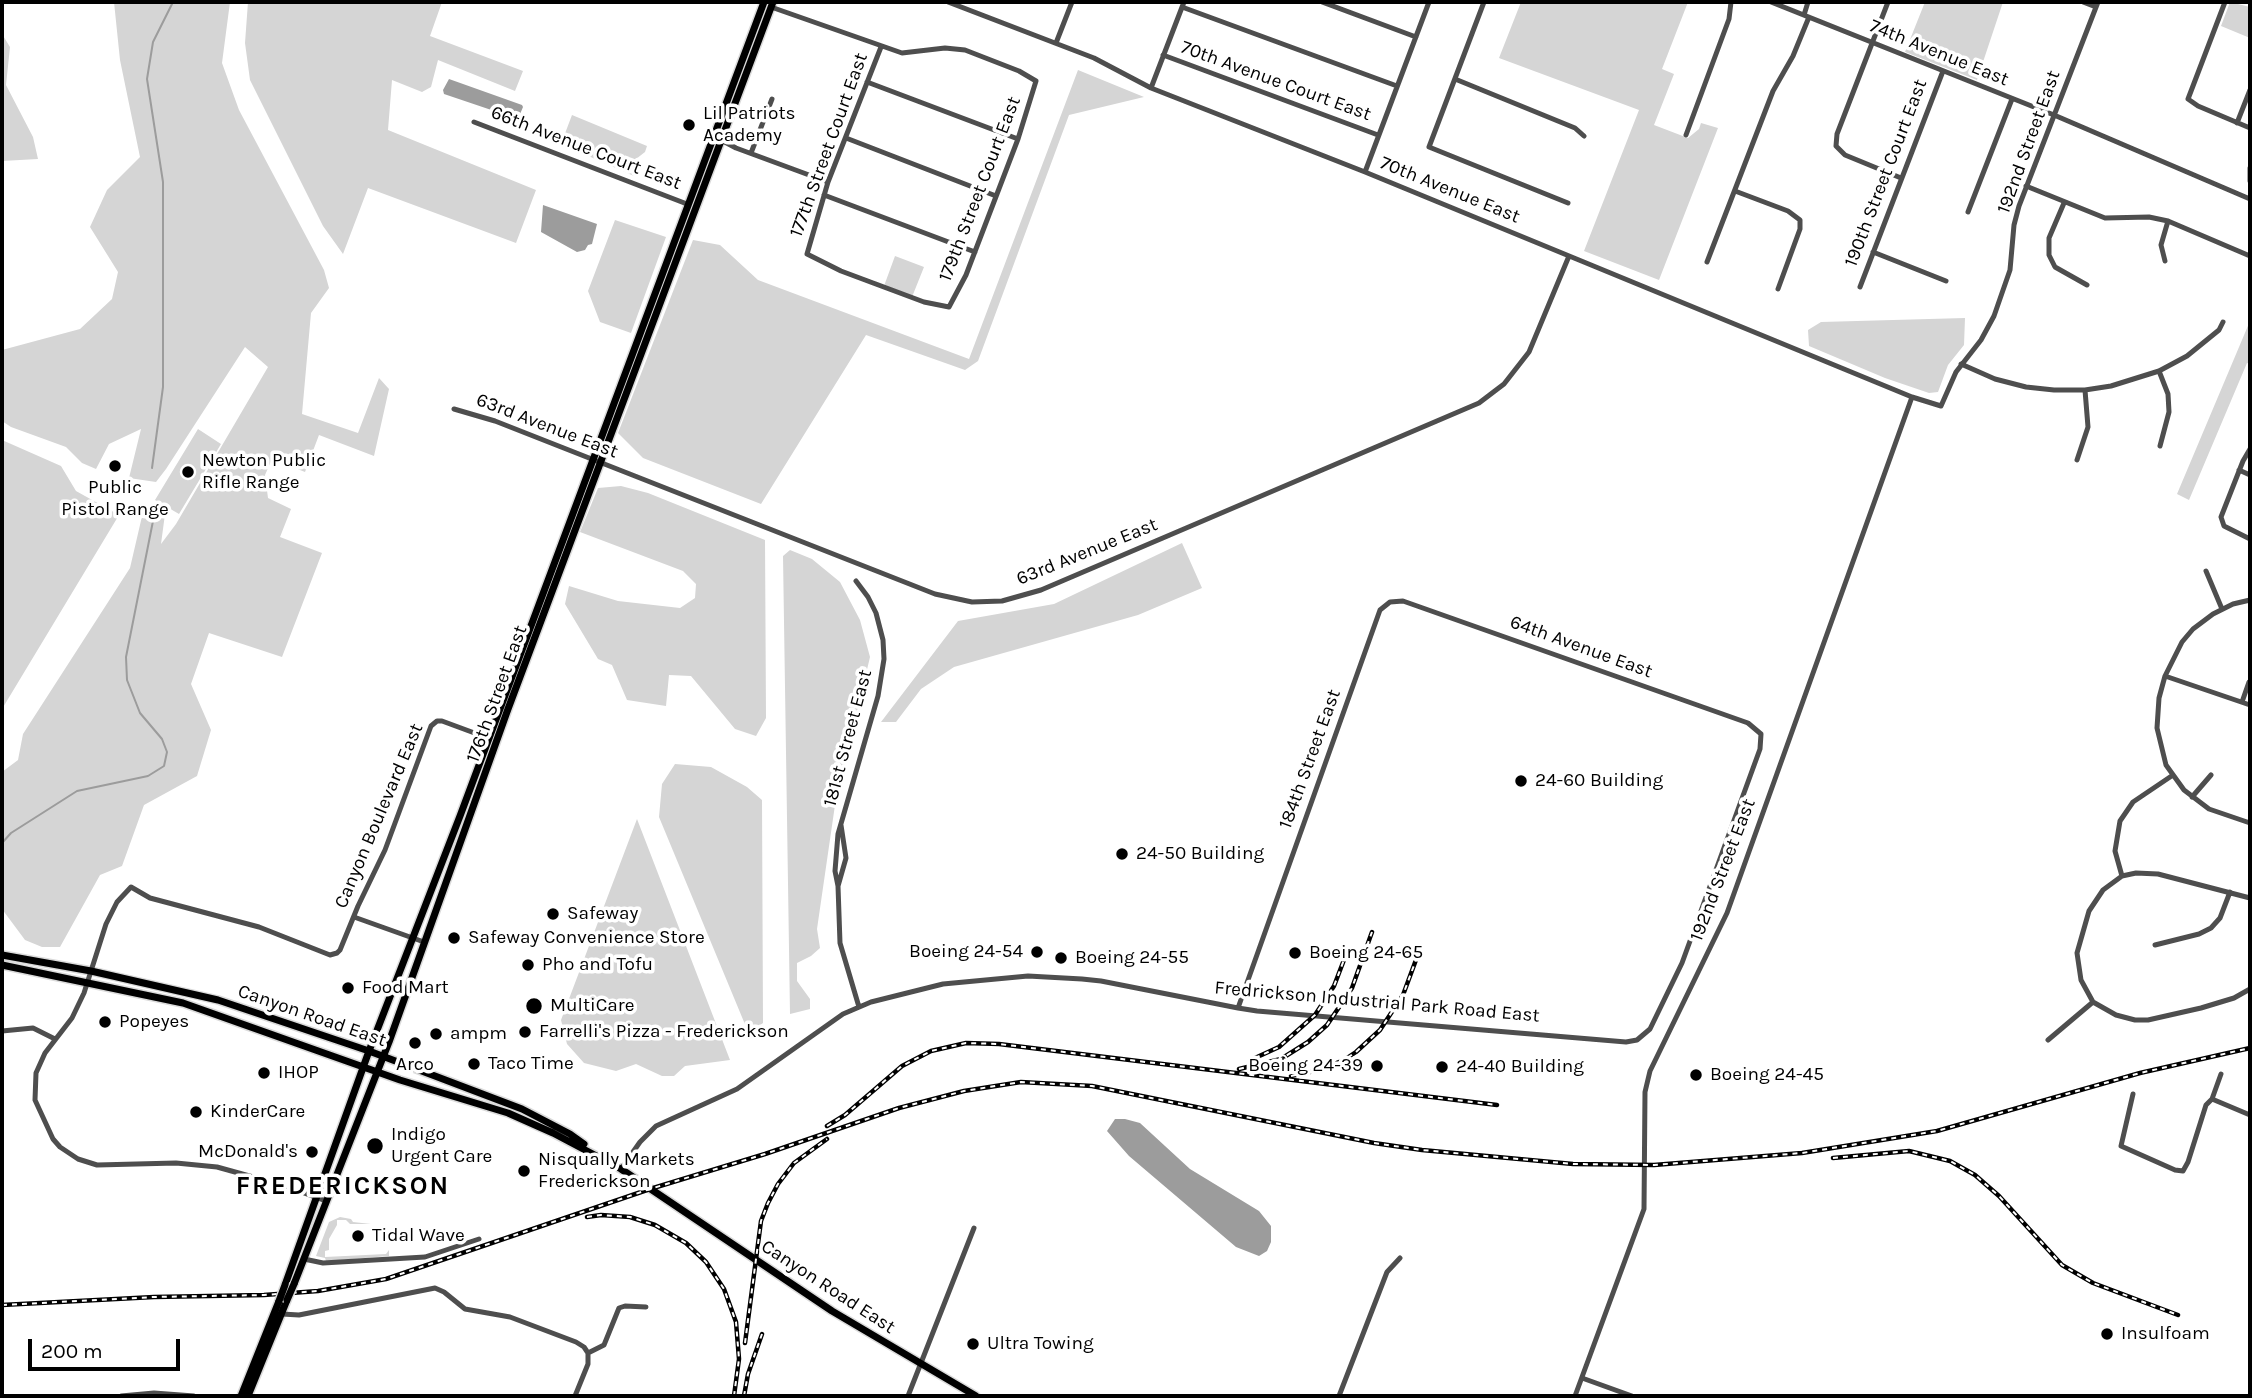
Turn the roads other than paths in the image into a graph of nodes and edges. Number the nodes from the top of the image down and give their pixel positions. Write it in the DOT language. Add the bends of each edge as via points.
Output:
graph roads {
  1 [pos="764,2"];
  2 [pos="948,2"];
  3 [pos="1072,2"];
  4 [pos="1322,2"];
  5 [pos="1429,2"];
  6 [pos="1484,2"];
  7 [pos="1731,2"];
  8 [pos="1771,2"];
  9 [pos="1808,2"];
  10 [pos="1888,2"];
  11 [pos="2083,2"];
  12 [pos="2225,2"];
  13 [pos="772,4"];
  14 [pos="1183,4"];
  15 [pos="2097,4"];
  16 [pos="1806,16"];
  17 [pos="1416,37"];
  18 [pos="1056,43"];
  19 [pos="1872,43"];
  20 [pos="881,47"];
  21 [pos="1163,55"];
  22 [pos="1943,71"];
  23 [pos="1455,79"];
  24 [pos="867,82"];
  25 [pos="1397,86"];
  26 [pos="1151,88"];
  27 [pos="2250,90"];
  28 [pos="772,99"];
  29 [pos="2012,99"];
  30 [pos="2054,115"];
  31 [pos="474,122"];
  32 [pos="2237,123"];
  33 [pos="2250,128"];
  34 [pos="1378,135"];
  35 [pos="1686,135"];
  36 [pos="1584,136"];
  37 [pos="846,138"];
  38 [pos="1018,139"];
  39 [pos="721,140"];
  40 [pos="751,153"];
  41 [pos="2250,168"];
  42 [pos="1364,172"];
  43 [pos="1901,178"];
  44 [pos="2250,181"];
  45 [pos="828,182"];
  46 [pos="2026,186"];
  47 [pos="1735,191"];
  48 [pos="824,195"];
  49 [pos="996,196"];
  50 [pos="2250,199"];
  51 [pos="2064,202"];
  52 [pos="1568,203"];
  53 [pos="687,204"];
  54 [pos="1968,212"];
  55 [pos="2168,221"];
  56 [pos="675,237"];
  57 [pos="975,252"];
  58 [pos="1873,252"];
  59 [pos="1569,256"];
  60 [pos="2250,256"];
  61 [pos="2165,261"];
  62 [pos="1707,262"];
  63 [pos="672,270"];
  64 [pos="1946,281"];
  65 [pos="2087,285"];
  66 [pos="1860,287"];
  67 [pos="1778,289"];
  68 [pos="949,307"];
  69 [pos="2223,322"];
  70 [pos="1961,364"];
  71 [pos="2159,371"];
  72 [pos="2085,390"];
  73 [pos="1912,397"];
  74 [pos="1941,406"];
  75 [pos="454,409"];
  76 [pos="2160,446"];
  77 [pos="2250,449"];
  78 [pos="591,459"];
  79 [pos="2077,460"];
  80 [pos="600,463"];
  81 [pos="2239,470"];
  82 [pos="2250,475"];
  83 [pos="564,533"];
  84 [pos="2250,539"];
  85 [pos="561,566"];
  86 [pos="2206,571"];
  87 [pos="856,581"];
  88 [pos="2250,600"];
  89 [pos="1388,603"];
  90 [pos="2222,609"];
  91 [pos="2165,676"];
  92 [pos="2249,682"];
  93 [pos="2242,702"];
  94 [pos="2250,705"];
  95 [pos="499,706"];
  96 [pos="488,738"];
  97 [pos="494,747"];
  98 [pos="2173,775"];
  99 [pos="2211,775"];
  100 [pos="2192,797"];
  101 [pos="2250,823"];
  102 [pos="2122,876"];
  103 [pos="2230,892"];
  104 [pos="2250,898"];
  105 [pos="354,916"];
  106 [pos="414,938"];
  107 [pos="424,942"];
  108 [pos="2155,945"];
  109 [pos="2,955"];
  110 [pos="2,965"];
  111 [pos="91,971"];
  112 [pos="87,982"];
  113 [pos="2250,989"];
  114 [pos="2092,1002"];
  115 [pos="859,1007"];
  116 [pos="1238,1008"];
  117 [pos="2,1031"];
  118 [pos="1643,1037"];
  119 [pos="55,1039"];
  120 [pos="2048,1040"];
  121 [pos="369,1051"];
  122 [pos="383,1057"];
  123 [pos="364,1066"];
  124 [pos="377,1071"];
  125 [pos="2221,1074"];
  126 [pos="2133,1094"];
  127 [pos="2212,1099"];
  128 [pos="2250,1115"];
  129 [pos="596,1154"];
  130 [pos="621,1169"];
  131 [pos="316,1197"];
  132 [pos="326,1201"];
  133 [pos="974,1228"];
  134 [pos="479,1239"];
  135 [pos="1400,1258"];
  136 [pos="303,1259"];
  137 [pos="646,1307"];
  138 [pos="282,1314"];
  139 [pos="588,1353"];
  140 [pos="920,1365"];
  141 [pos="1582,1378"];
  142 [pos="121,1396"];
  143 [pos="194,1396"];
  144 [pos="241,1396"];
  145 [pos="248,1396"];
  146 [pos="575,1396"];
  147 [pos="908,1396"];
  148 [pos="976,1396"];
  149 [pos="1339,1396"];
  150 [pos="1575,1396"];
  151 [pos="1632,1396"];
  1 -- 53 [label="main road, 176th Street East"];
  2 -- 18 [label="street, 70th Avenue East"];
  3 -- 18 [label="street"];
  4 -- 17 [label="street"];
  5 -- 17 [label="street"];
  6 -- 23 [label="street"];
  7 -- 35 [label="street" via="1729,19"];
  8 -- 16 [label="street, 74th Avenue East"];
  9 -- 16 [label="street"];
  10 -- 19 [label="street"];
  11 -- 15 [label="street"];
  12 -- 32 [label="street" via="2188,99"];
  13 -- 20 [label="street"];
  13 -- 39 [label="main road, 176th Street East"];
  14 -- 21 [label="street"];
  14 -- 25 [label="street"];
  15 -- 30 [label="street, 192nd Street East"];
  16 -- 19 [label="street, 74th Avenue East"];
  16 -- 47 [label="street"];
  17 -- 25 [label="street"];
  18 -- 26 [label="street, 70th Avenue East"];
  19 -- 22 [label="street, 74th Avenue East"];
  19 -- 43 [label="street" via="1837,134 1837,150"];
  20 -- 24 [label="street, 177th Street Court East"];
  20 -- 38 [label="street, 179th Street Court East" via="909,54 957,48 1036,81"];
  21 -- 26 [label="street"];
  21 -- 34 [label="street, 70th Avenue Court East"];
  22 -- 29 [label="street, 74th Avenue East"];
  22 -- 43 [label="street, 190th Street Court East"];
  23 -- 36 [label="street" via="1575,128"];
  23 -- 52 [label="street" via="1429,147"];
  24 -- 37 [label="street, 177th Street Court East"];
  24 -- 38 [label="street"];
  25 -- 34 [label="street"];
  26 -- 42 [label="street, 70th Avenue East"];
  27 -- 32 [label="street"];
  28 -- 40 [label="street"];
  29 -- 30 [label="street, 74th Avenue East"];
  29 -- 54 [label="street"];
  30 -- 46 [label="street, 192nd Street East"];
  30 -- 50 [label="street, 74th Avenue East"];
  31 -- 53 [label="street, 66th Avenue Court East"];
  32 -- 33 [label="street"];
  34 -- 42 [label="street"];
  37 -- 45 [label="street, 177th Street Court East"];
  37 -- 49 [label="street"];
  38 -- 49 [label="street, 179th Street Court East"];
  39 -- 40 [label="street"];
  39 -- 63 [label="main road, 176th Street East"];
  40 -- 45 [label="street"];
  41 -- 44 [label="street"];
  42 -- 59 [label="street, 70th Avenue East"];
  43 -- 58 [label="street, 190th Street Court East"];
  45 -- 48 [label="street, 177th Street Court East"];
  46 -- 51 [label="street"];
  46 -- 70 [label="street, 192nd Street East" via="2014,225 2007,281 1988,328"];
  47 -- 62 [label="street"];
  47 -- 67 [label="street" via="1793,213 1800,222"];
  48 -- 57 [label="street"];
  48 -- 68 [label="street, 177th Street Court East" via="807,254 924,302"];
  49 -- 57 [label="street, 179th Street Court East"];
  51 -- 55 [label="street" via="2105,218"];
  51 -- 65 [label="street" via="2049,238 2049,255 2055,267"];
  53 -- 56 [label="main road, 176th Street East"];
  55 -- 60 [label="street"];
  55 -- 61 [label="street" via="2161,246"];
  56 -- 63 [label="main road"];
  56 -- 78 [label="main road, 176th Street East"];
  57 -- 68 [label="street, 179th Street Court East"];
  58 -- 64 [label="street"];
  58 -- 66 [label="street, 190th Street Court East"];
  59 -- 73 [label="street, 70th Avenue East"];
  59 -- 80 [label="street, 63rd Avenue East" via="1529,352 1511,377 1479,403 1012,600 972,602 935,594"];
  63 -- 80 [label="main road, 176th Street East"];
  69 -- 71 [label="street" via="2204,343"];
  70 -- 72 [label="street" via="2026,387"];
  70 -- 74 [label="street, 192nd Street East"];
  71 -- 72 [label="street"];
  71 -- 76 [label="street" via="2169,412"];
  72 -- 79 [label="street" via="2088,427"];
  73 -- 74 [label="street, 70th Avenue East"];
  73 -- 141 [label="street, 192nd Street East" via="1727,913 1650,1071 1645,1092 1644,1209"];
  75 -- 78 [label="street, 63rd Avenue East"];
  77 -- 81 [label="street"];
  78 -- 80 [label="street, 63rd Avenue East"];
  78 -- 83 [label="main road, 176th Street East"];
  80 -- 85 [label="main road, 176th Street East"];
  81 -- 82 [label="street"];
  81 -- 84 [label="street" via="2221,523"];
  83 -- 85 [label="main road"];
  83 -- 95 [label="main road, 176th Street East"];
  85 -- 97 [label="main road, 176th Street East"];
  86 -- 90 [label="street"];
  87 -- 115 [label="street, 181st Street East" via="876,613 884,659 841,825 835,871 840,943"];
  88 -- 90 [label="street"];
  89 -- 116 [label="street, 184th Street East" via="1380,610"];
  89 -- 118 [label="street, 64th Avenue East" via="1403,601 1748,723 1761,734 1760,749 1682,962"];
  90 -- 91 [label="street" via="2193,629"];
  91 -- 93 [label="street"];
  91 -- 98 [label="street" via="2157,727"];
  92 -- 93 [label="street"];
  93 -- 94 [label="street"];
  95 -- 96 [label="main road, 176th Street East"];
  95 -- 97 [label="main road"];
  96 -- 105 [label="street, Canyon Boulevard East" via="443,721 430,729 386,850"];
  96 -- 106 [label="main road, 176th Street East"];
  97 -- 107 [label="main road, 176th Street East"];
  98 -- 100 [label="street"];
  98 -- 102 [label="street" via="2133,802 2123,815 2115,842"];
  99 -- 100 [label="street"];
  100 -- 101 [label="street" via="2218,814"];
  102 -- 103 [label="street" via="2158,874"];
  102 -- 114 [label="street" via="2092,903 2079,942 2077,963"];
  103 -- 104 [label="street"];
  103 -- 108 [label="street" via="2211,928"];
  105 -- 106 [label="street"];
  105 -- 111 [label="street, Canyon Boulevard East" via="340,950 330,955 259,927 150,898 131,887 106,924"];
  106 -- 107 [label="street"];
  106 -- 121 [label="main road, 176th Street East"];
  107 -- 122 [label="main road, 176th Street East"];
  109 -- 111 [label="main road, Canyon Road East"];
  110 -- 112 [label="main road, Canyon Road East"];
  111 -- 112 [label="street"];
  111 -- 121 [label="main road, Canyon Road East" via="218,1000"];
  112 -- 119 [label="street" via="72,1018"];
  112 -- 123 [label="main road, Canyon Road East" via="183,1003"];
  113 -- 114 [label="street" via="2223,1001 2148,1020 2126,1018"];
  114 -- 120 [label="street"];
  115 -- 116 [label="street, Fredrickson Industrial Park Road East" via="943,984 1028,976 1101,981"];
  115 -- 130 [label="street, Fredrickson Industrial Park Road East" via="737,1089 656,1126"];
  116 -- 118 [label="street, Fredrickson Industrial Park Road East" via="1626,1042"];
  117 -- 119 [label="street" via="33,1028"];
  119 -- 131 [label="street" via="36,1073 35,1100 40,1121 60,1147 86,1162 107,1165 217,1167"];
  121 -- 122 [label="main road, Canyon Road East"];
  121 -- 123 [label="main road, 176th Street East"];
  122 -- 124 [label="main road, 176th Street East"];
  122 -- 129 [label="main road, Canyon Road East" via="522,1109 570,1134"];
  123 -- 124 [label="main road, Canyon Road East"];
  123 -- 131 [label="main road, 176th Street East"];
  124 -- 129 [label="main road, Canyon Road East" via="508,1113"];
  124 -- 132 [label="main road, 176th Street East"];
  125 -- 127 [label="street"];
  126 -- 127 [label="street" via="2121,1146 2183,1171"];
  127 -- 128 [label="street"];
  129 -- 130 [label="main road, Canyon Road East"];
  130 -- 140 [label="main road, Canyon Road East"];
  131 -- 132 [label="street"];
  131 -- 144 [label="main road, 176th Street East, bridge"];
  132 -- 136 [label="main road, 176th Street East"];
  133 -- 140 [label="street"];
  134 -- 136 [label="street" via="425,1257 323,1263"];
  135 -- 149 [label="street" via="1387,1272"];
  136 -- 138 [label="main road, 176th Street East, bridge"];
  137 -- 139 [label="street" via="619,1308 602,1347"];
  138 -- 139 [label="street" via="299,1315 431,1288 465,1309 510,1317 576,1342"];
  138 -- 145 [label="main road, 176th Street East"];
  139 -- 146 [label="street"];
  140 -- 147 [label="street"];
  140 -- 148 [label="main road, Canyon Road East"];
  141 -- 150 [label="street, 192nd Street East"];
  141 -- 151 [label="street"];
  142 -- 143 [label="street"];
}
